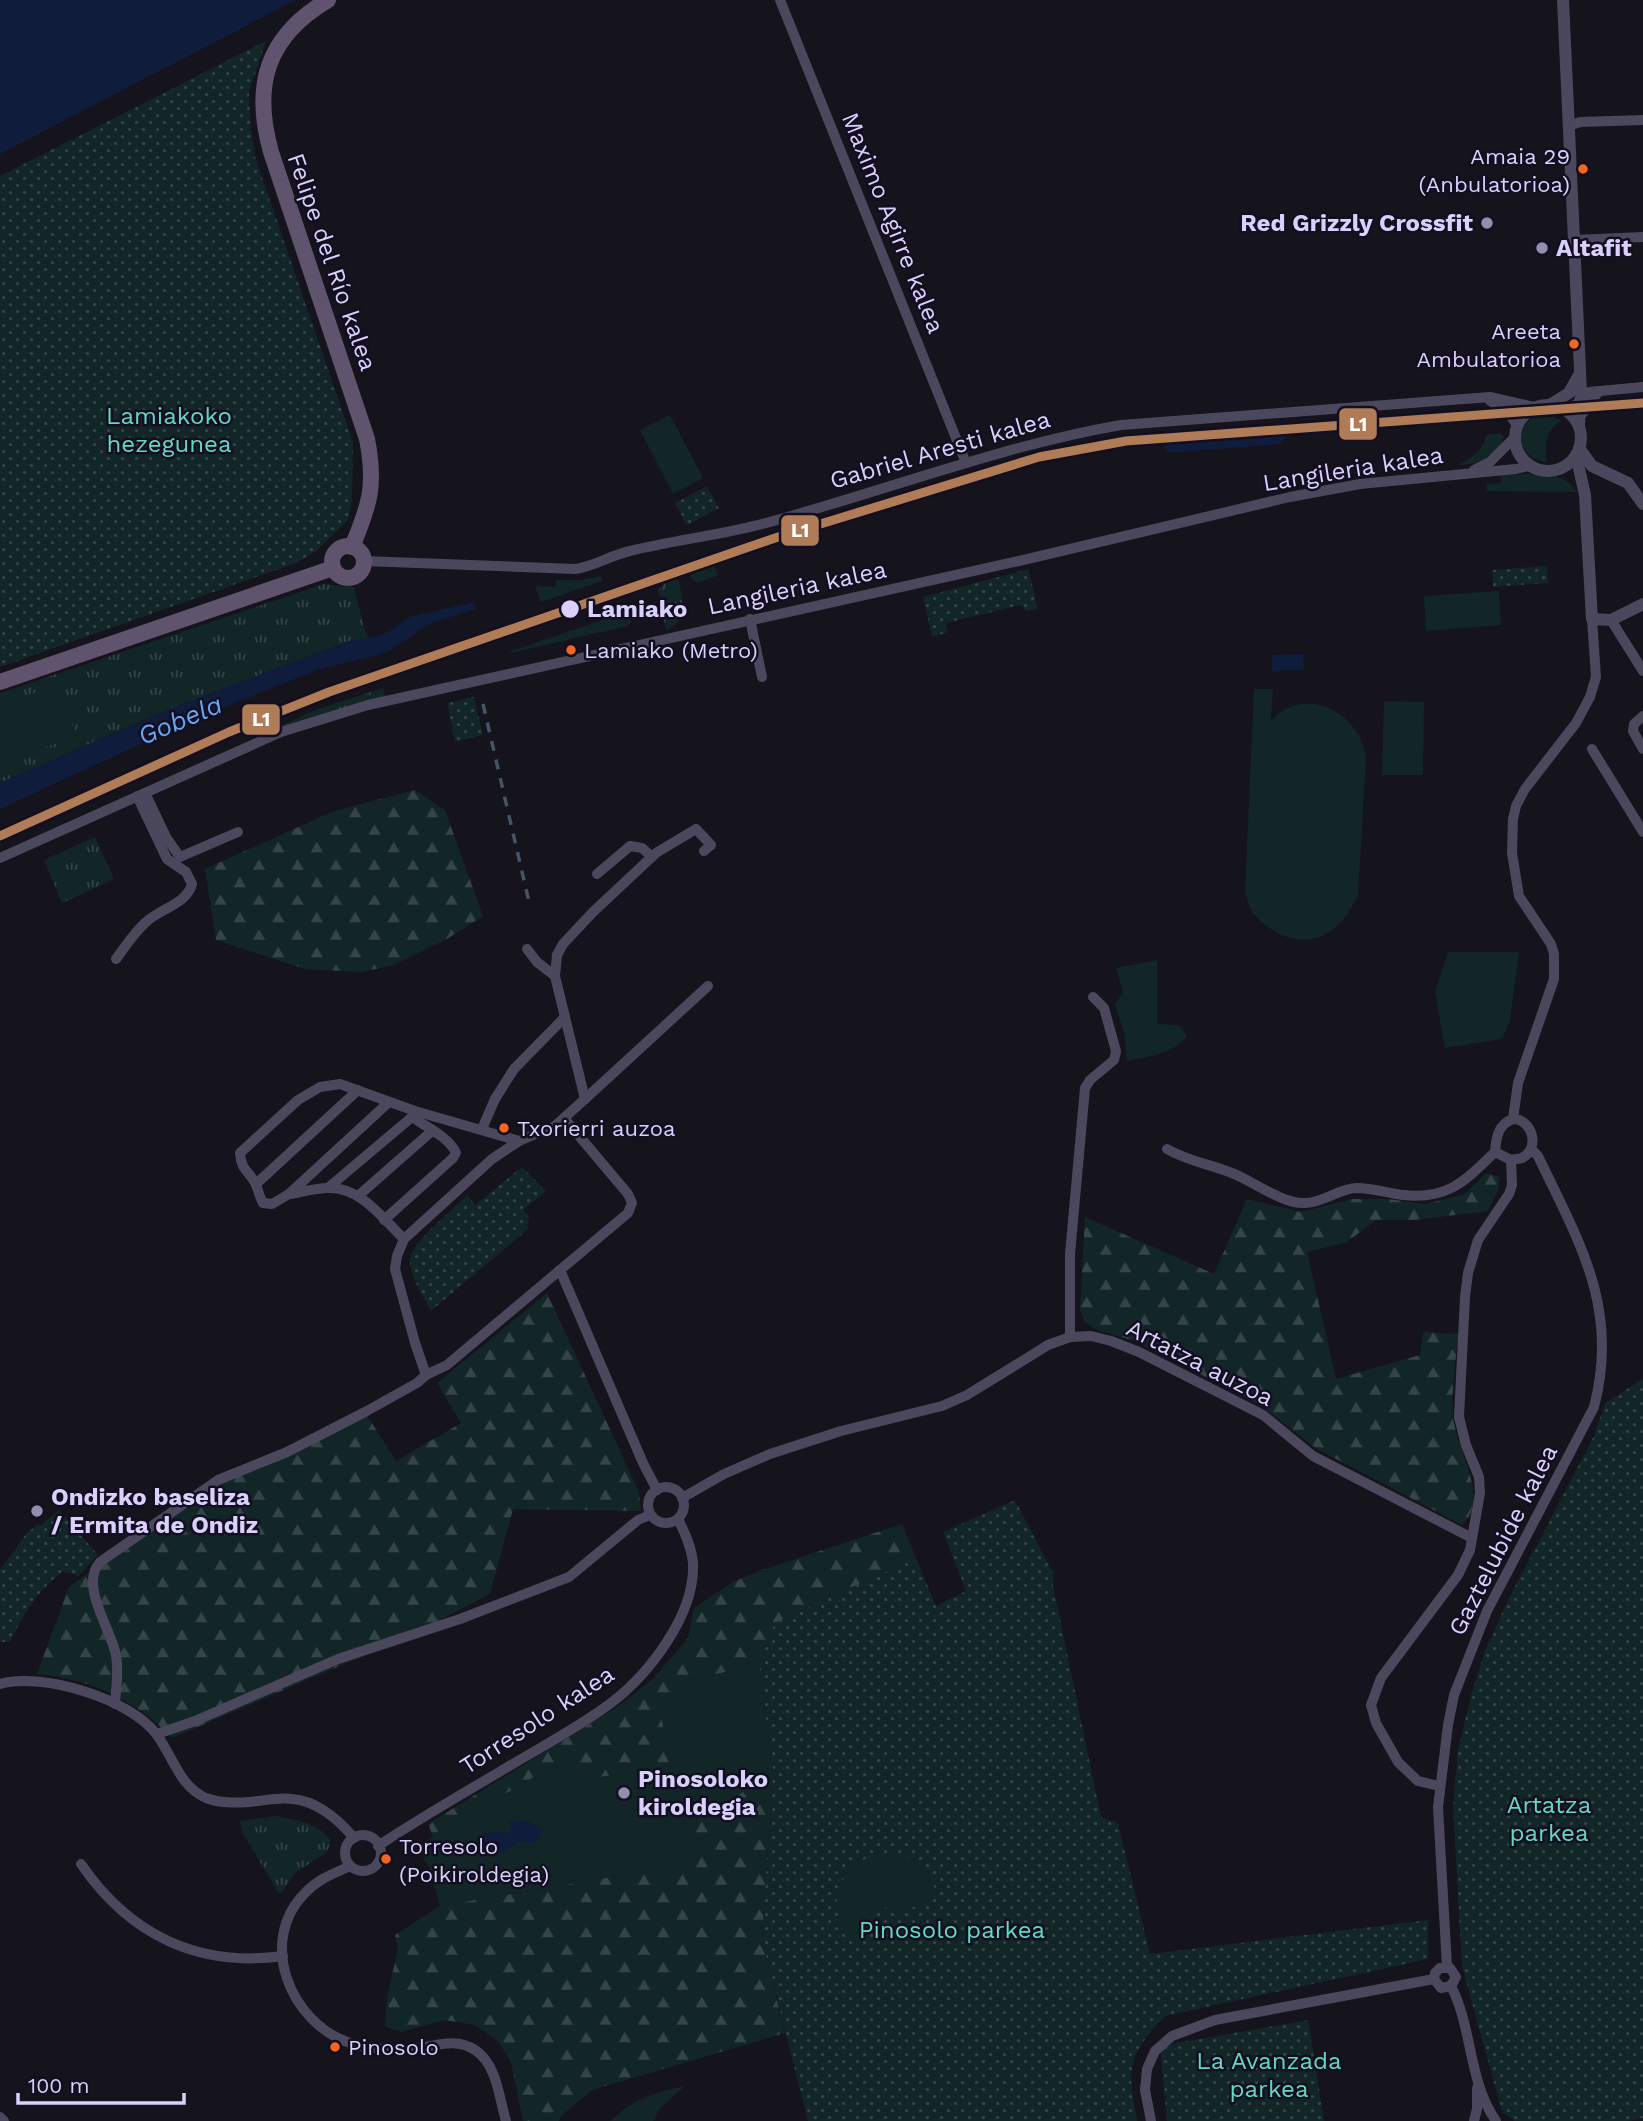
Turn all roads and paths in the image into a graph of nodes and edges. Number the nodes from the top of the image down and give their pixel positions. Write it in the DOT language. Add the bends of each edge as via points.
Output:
graph roads {
  1 [pos="780,0"];
  2 [pos="1563,0"];
  3 [pos="324,3"];
  4 [pos="1643,120"];
  5 [pos="1569,126"];
  6 [pos="1643,237"];
  7 [pos="1574,240"];
  8 [pos="1580,373"];
  9 [pos="1643,387"];
  10 [pos="1599,391"];
  11 [pos="1478,397"];
  12 [pos="1581,399"];
  13 [pos="1551,404"];
  14 [pos="1534,407"];
  15 [pos="1575,418"];
  16 [pos="1516,432"];
  17 [pos="1578,452"];
  18 [pos="966,463"];
  19 [pos="1529,466"];
  20 [pos="1559,469"];
  21 [pos="1463,474"];
  22 [pos="1628,483"];
  23 [pos="1643,489"];
  24 [pos="1585,495"];
  25 [pos="1643,504"];
  26 [pos="352,547"];
  27 [pos="364,561"];
  28 [pos="333,568"];
  29 [pos="1643,604"];
  30 [pos="750,619"];
  31 [pos="1592,619"];
  32 [pos="1611,620"];
  33 [pos="1643,671"];
  34 [pos="762,677"];
  35 [pos="0,682"];
  36 [pos="1643,716"];
  37 [pos="1643,749"];
  38 [pos="1592,750"];
  39 [pos="141,794"];
  40 [pos="238,832"];
  41 [pos="1643,832"];
  42 [pos="704,851"];
  43 [pos="652,856"];
  44 [pos="0,858"];
  45 [pos="597,874"];
  46 [pos="527,949"];
  47 [pos="116,960"];
  48 [pos="555,976"];
  49 [pos="708,986"];
  50 [pos="1093,997"];
  51 [pos="565,1017"];
  52 [pos="358,1090"];
  53 [pos="585,1099"];
  54 [pos="389,1102"];
  55 [pos="413,1114"];
  56 [pos="564,1118"];
  57 [pos="1513,1119"];
  58 [pos="482,1129"];
  59 [pos="432,1131"];
  60 [pos="519,1141"];
  61 [pos="1167,1149"];
  62 [pos="1531,1149"];
  63 [pos="1495,1152"];
  64 [pos="1511,1160"];
  65 [pos="256,1184"];
  66 [pos="329,1187"];
  67 [pos="289,1194"];
  68 [pos="358,1196"];
  69 [pos="384,1220"];
  70 [pos="404,1240"];
  71 [pos="560,1270"];
  72 [pos="1070,1337"];
  73 [pos="426,1374"];
  74 [pos="657,1490"];
  75 [pos="682,1498"];
  76 [pos="650,1515"];
  77 [pos="678,1518"];
  78 [pos="1472,1538"];
  79 [pos="0,1684"];
  80 [pos="115,1704"];
  81 [pos="157,1734"];
  82 [pos="1439,1786"];
  83 [pos="354,1838"];
  84 [pos="379,1846"];
  85 [pos="80,1864"];
  86 [pos="350,1866"];
  87 [pos="283,1956"];
  88 [pos="1447,1967"];
  89 [pos="1434,1979"];
  90 [pos="1451,1986"];
  91 [pos="1478,2081"];
  92 [pos="0,2117"];
  93 [pos="4,2121"];
  94 [pos="506,2121"];
  95 [pos="1151,2121"];
  96 [pos="1474,2121"];
  97 [pos="1496,2121"];
  1 -- 18 [label="street, Maximo Agirre kalea"];
  2 -- 5 [label="street"];
  3 -- 26 [label="main road, Felipe del Río kalea" via="282,40 267,75 262,108 271,152 367,439 371,490"];
  4 -- 5 [label="street"];
  5 -- 7 [label="street"];
  6 -- 7 [label="street"];
  7 -- 8 [label="street"];
  8 -- 10 [label="street"];
  8 -- 12 [label="street"];
  8 -- 13 [label="street" via="1569,393"];
  9 -- 10 [label="street"];
  10 -- 12 [label="street"];
  10 -- 15 [label="street"];
  11 -- 14 [label="street, Gabriel Aresti kalea"];
  11 -- 16 [label="street" via="1509,414"];
  11 -- 18 [label="street, Gabriel Aresti kalea" via="1121,425"];
  12 -- 15 [label="street"];
  13 -- 14 [label="street"];
  13 -- 15 [label="street"];
  14 -- 16 [label="street"];
  15 -- 17 [label="street" via="1581,440"];
  16 -- 19 [label="street" via="1518,454"];
  16 -- 21 [label="street, Langileria kalea" via="1490,462"];
  17 -- 20 [label="street"];
  17 -- 22 [label="street" via="1592,466"];
  17 -- 24 [label="street"];
  18 -- 27 [label="street, Gabriel Aresti kalea" via="764,523 629,551 575,569"];
  19 -- 20 [label="street"];
  19 -- 21 [label="street, Langileria kalea"];
  20 -- 24 [label="street" via="1579,483"];
  21 -- 30 [label="street, Langileria kalea" via="1360,484 1290,497"];
  22 -- 23 [label="street"];
  22 -- 25 [label="street"];
  24 -- 31 [label="street"];
  26 -- 27 [label="main road"];
  26 -- 28 [label="main road" via="336,551"];
  27 -- 28 [label="main road" via="360,572 351,578 340,576"];
  28 -- 35 [label="main road"];
  29 -- 32 [label="street"];
  30 -- 34 [label="street"];
  30 -- 39 [label="street, Langileria kalea" via="368,705 281,732"];
  31 -- 32 [label="street"];
  31 -- 57 [label="street" via="1596,677 1590,697 1576,723 1525,789 1514,813 1512,853 1519,897 1551,944 1554,979 1518,1083"];
  32 -- 33 [label="street"];
  36 -- 37 [label="street" via="1633,732"];
  38 -- 41 [label="street"];
  39 -- 40 [label="street" via="180,857"];
  39 -- 44 [label="street, Langileria kalea"];
  39 -- 47 [label="street" via="167,859 186,872 192,884 184,899 145,923"];
  42 -- 43 [label="street" via="711,845 695,829"];
  43 -- 45 [label="street" via="630,846"];
  43 -- 48 [label="street" via="563,944"];
  46 -- 48 [label="street"];
  48 -- 51 [label="street"];
  49 -- 53 [label="street"];
  50 -- 72 [label="street" via="1104,1008 1116,1051 1114,1060 1085,1088 1070,1254"];
  51 -- 53 [label="street"];
  51 -- 58 [label="street" via="513,1069"];
  52 -- 54 [label="street"];
  52 -- 65 [label="street"];
  52 -- 65 [label="street" via="340,1084 320,1087 298,1100 240,1153 241,1167"];
  53 -- 56 [label="street"];
  54 -- 55 [label="street"];
  54 -- 67 [label="street"];
  55 -- 58 [label="street"];
  55 -- 59 [label="street"];
  55 -- 66 [label="street"];
  56 -- 60 [label="street"];
  56 -- 71 [label="street" via="632,1203 628,1213"];
  57 -- 62 [label="street" via="1528,1124"];
  57 -- 63 [label="street" via="1501,1127"];
  58 -- 60 [label="street"];
  59 -- 68 [label="street"];
  59 -- 69 [label="street" via="456,1153"];
  60 -- 70 [label="street" via="492,1159"];
  61 -- 63 [label="street" via="1300,1203 1356,1188 1433,1196 1469,1177"];
  62 -- 64 [label="street" via="1524,1157"];
  62 -- 82 [label="street, Gaztelubide kalea" via="1593,1279 1602,1319 1600,1384 1581,1435 1487,1611 1466,1660 1454,1695"];
  63 -- 64 [label="street"];
  64 -- 78 [label="street" via="1509,1194 1479,1240 1465,1297 1459,1417 1479,1477 1479,1508"];
  65 -- 67 [label="street" via="263,1203 272,1204"];
  66 -- 67 [label="street"];
  66 -- 68 [label="street"];
  68 -- 69 [label="street"];
  69 -- 70 [label="street"];
  70 -- 73 [label="street" via="395,1269"];
  71 -- 73 [label="street" via="447,1365"];
  71 -- 74 [label="street"];
  72 -- 75 [label="street" via="1029,1355 942,1406 770,1454"];
  72 -- 78 [label="street, Artatza auzoa" via="1111,1341 1163,1364 1263,1415 1313,1456"];
  73 -- 80 [label="street" via="287,1452 218,1480 100,1562 93,1574 94,1593 116,1653"];
  74 -- 75 [label="street" via="673,1489"];
  74 -- 76 [label="street" via="649,1498"];
  75 -- 77 [label="street"];
  76 -- 77 [label="street" via="664,1524"];
  76 -- 81 [label="street" via="569,1577 357,1654"];
  77 -- 84 [label="street, Torresolo kalea" via="693,1565 688,1594 668,1640 634,1682 579,1724"];
  78 -- 82 [label="street" via="1458,1575 1381,1678 1371,1705 1398,1762 1418,1781"];
  79 -- 80 [label="street" via="79,1688"];
  80 -- 81 [label="street"];
  81 -- 83 [label="street" via="180,1776 206,1798 240,1802 292,1799 320,1807"];
  82 -- 88 [label="street, Gaztelubide kalea"];
  83 -- 84 [label="street" via="368,1836"];
  83 -- 86 [label="street" via="345,1849"];
  84 -- 86 [label="street" via="379,1860 371,1869 360,1871"];
  85 -- 87 [label="street" via="98,1890 128,1917 175,1945 220,1956"];
  86 -- 87 [label="street" via="319,1880 303,1894 284,1929"];
  87 -- 94 [label="street" via="286,1981 298,2002 313,2023 332,2035 384,2049 449,2042 476,2050 493,2073"];
  88 -- 89 [label="street" via="1437,1970"];
  88 -- 90 [label="street" via="1455,1973"];
  89 -- 90 [label="street" via="1441,1988"];
  89 -- 95 [label="street" via="1215,2020 1172,2036 1155,2051 1147,2069 1145,2090"];
  90 -- 91 [label="street" via="1462,2008"];
  91 -- 96 [label="street"];
  91 -- 97 [label="street"];
  92 -- 93 [label="street"];
}
